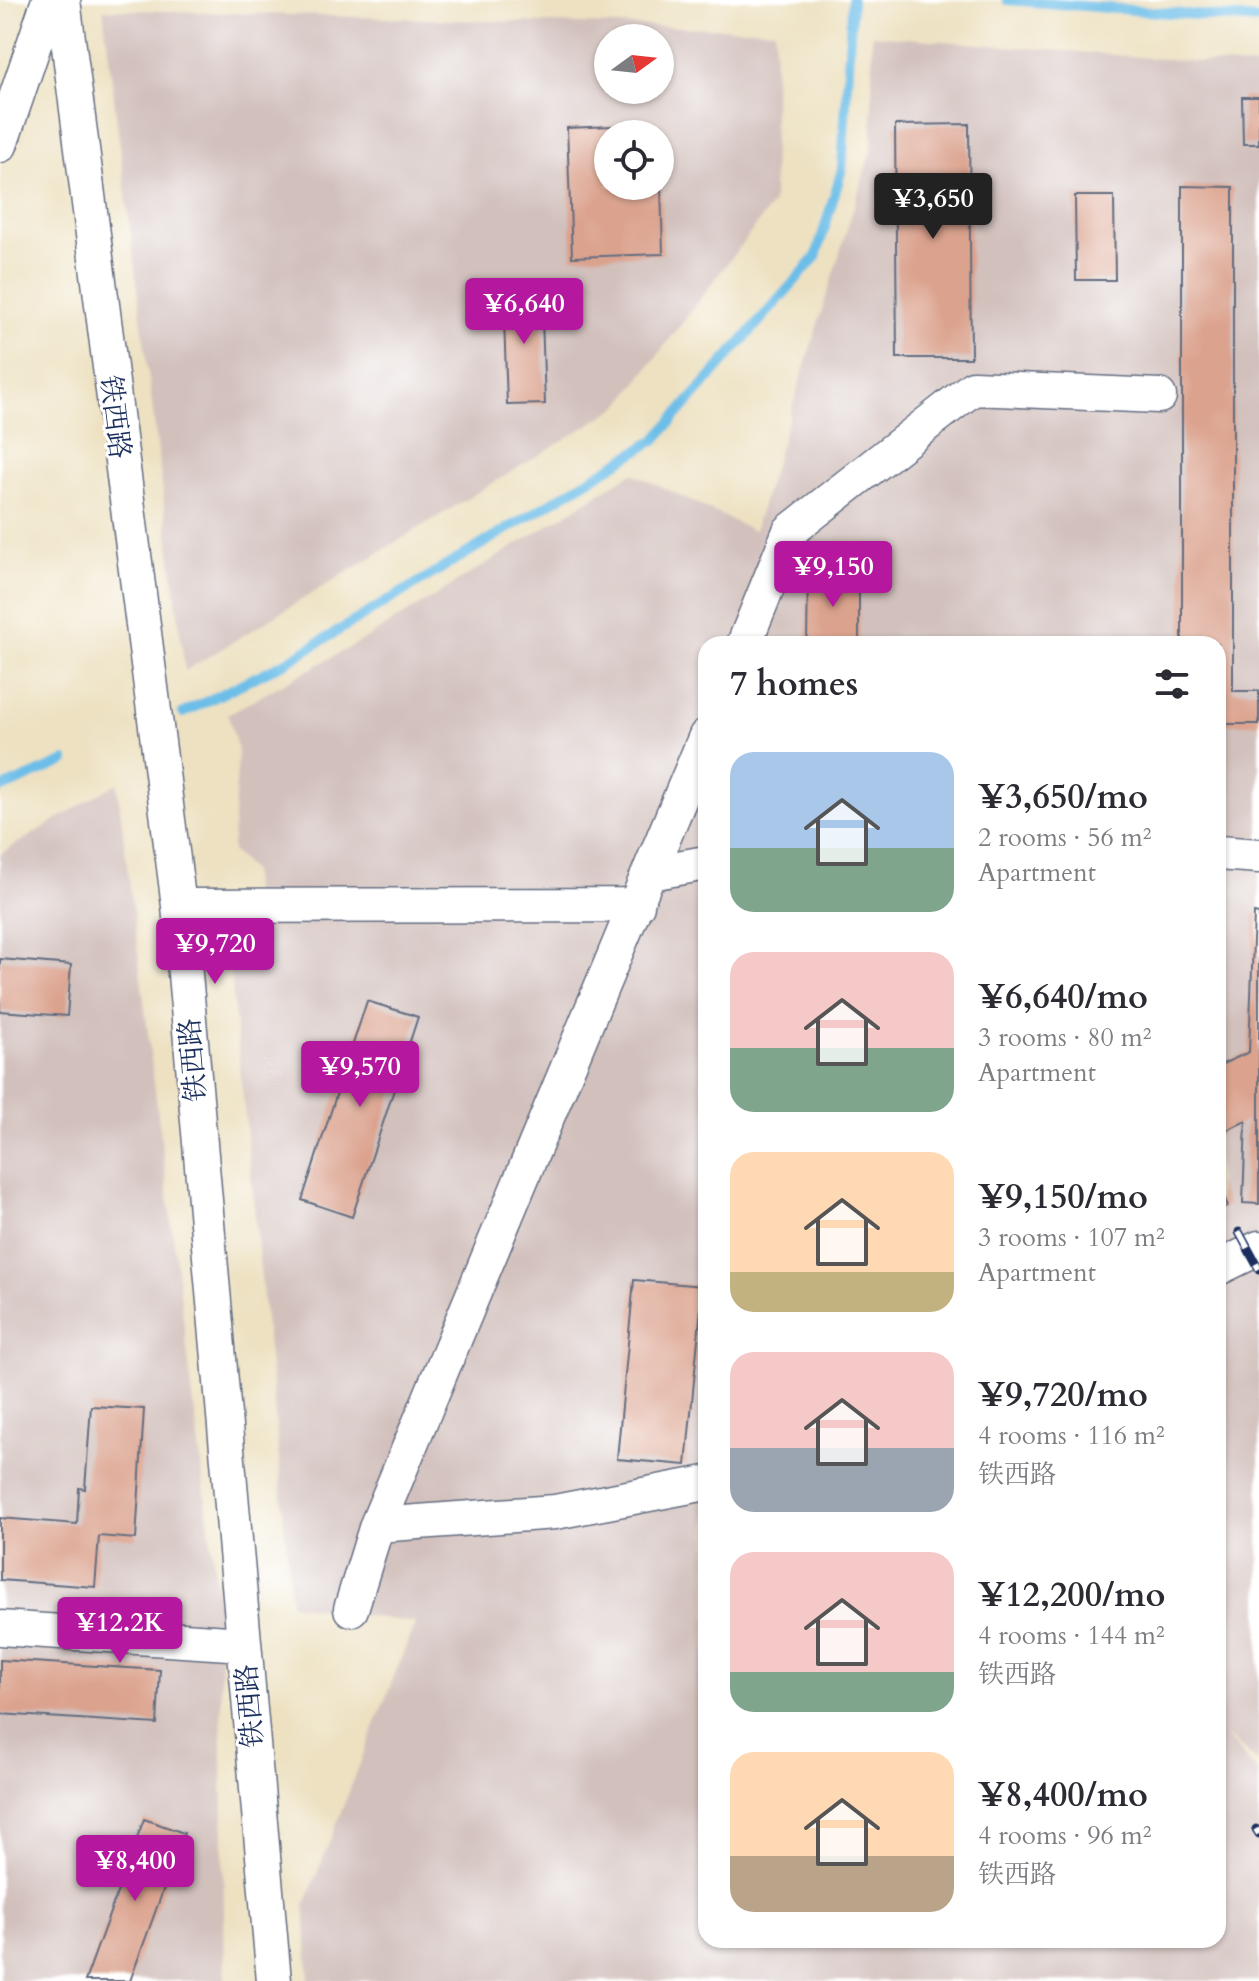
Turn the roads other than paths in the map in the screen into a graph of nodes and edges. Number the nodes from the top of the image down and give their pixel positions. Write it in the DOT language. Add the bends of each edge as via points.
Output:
graph roads {
  1 [pos="49,0"];
  2 [pos="63,0"];
  3 [pos="7,108"];
  4 [pos="0,145"];
  5 [pos="1159,396"];
  6 [pos="747,636"];
  7 [pos="698,756"];
  8 [pos="1226,854"];
  9 [pos="1259,856"];
  10 [pos="698,864"];
  11 [pos="650,873"];
  12 [pos="637,905"];
  13 [pos="179,906"];
  14 [pos="1259,1248"];
  15 [pos="1226,1264"];
  16 [pos="698,1485"];
  17 [pos="377,1525"];
  18 [pos="351,1609"];
  19 [pos="0,1628"];
  20 [pos="244,1644"];
  21 [pos="274,1981"];
  1 -- 3 [label="street"];
  2 -- 13 [label="street, 铁西路"];
  3 -- 4 [label="street"];
  5 -- 6 [label="street" via="973,388 790,531"];
  7 -- 11 [label="street"];
  8 -- 9 [label="street"];
  10 -- 11 [label="street"];
  11 -- 12 [label="street"];
  12 -- 13 [label="street"];
  12 -- 17 [label="street"];
  13 -- 20 [label="street, 铁西路"];
  14 -- 15 [label="street"];
  16 -- 17 [label="street" via="555,1512"];
  17 -- 18 [label="street"];
  19 -- 20 [label="street"];
  20 -- 21 [label="street, 铁西路"];
}
